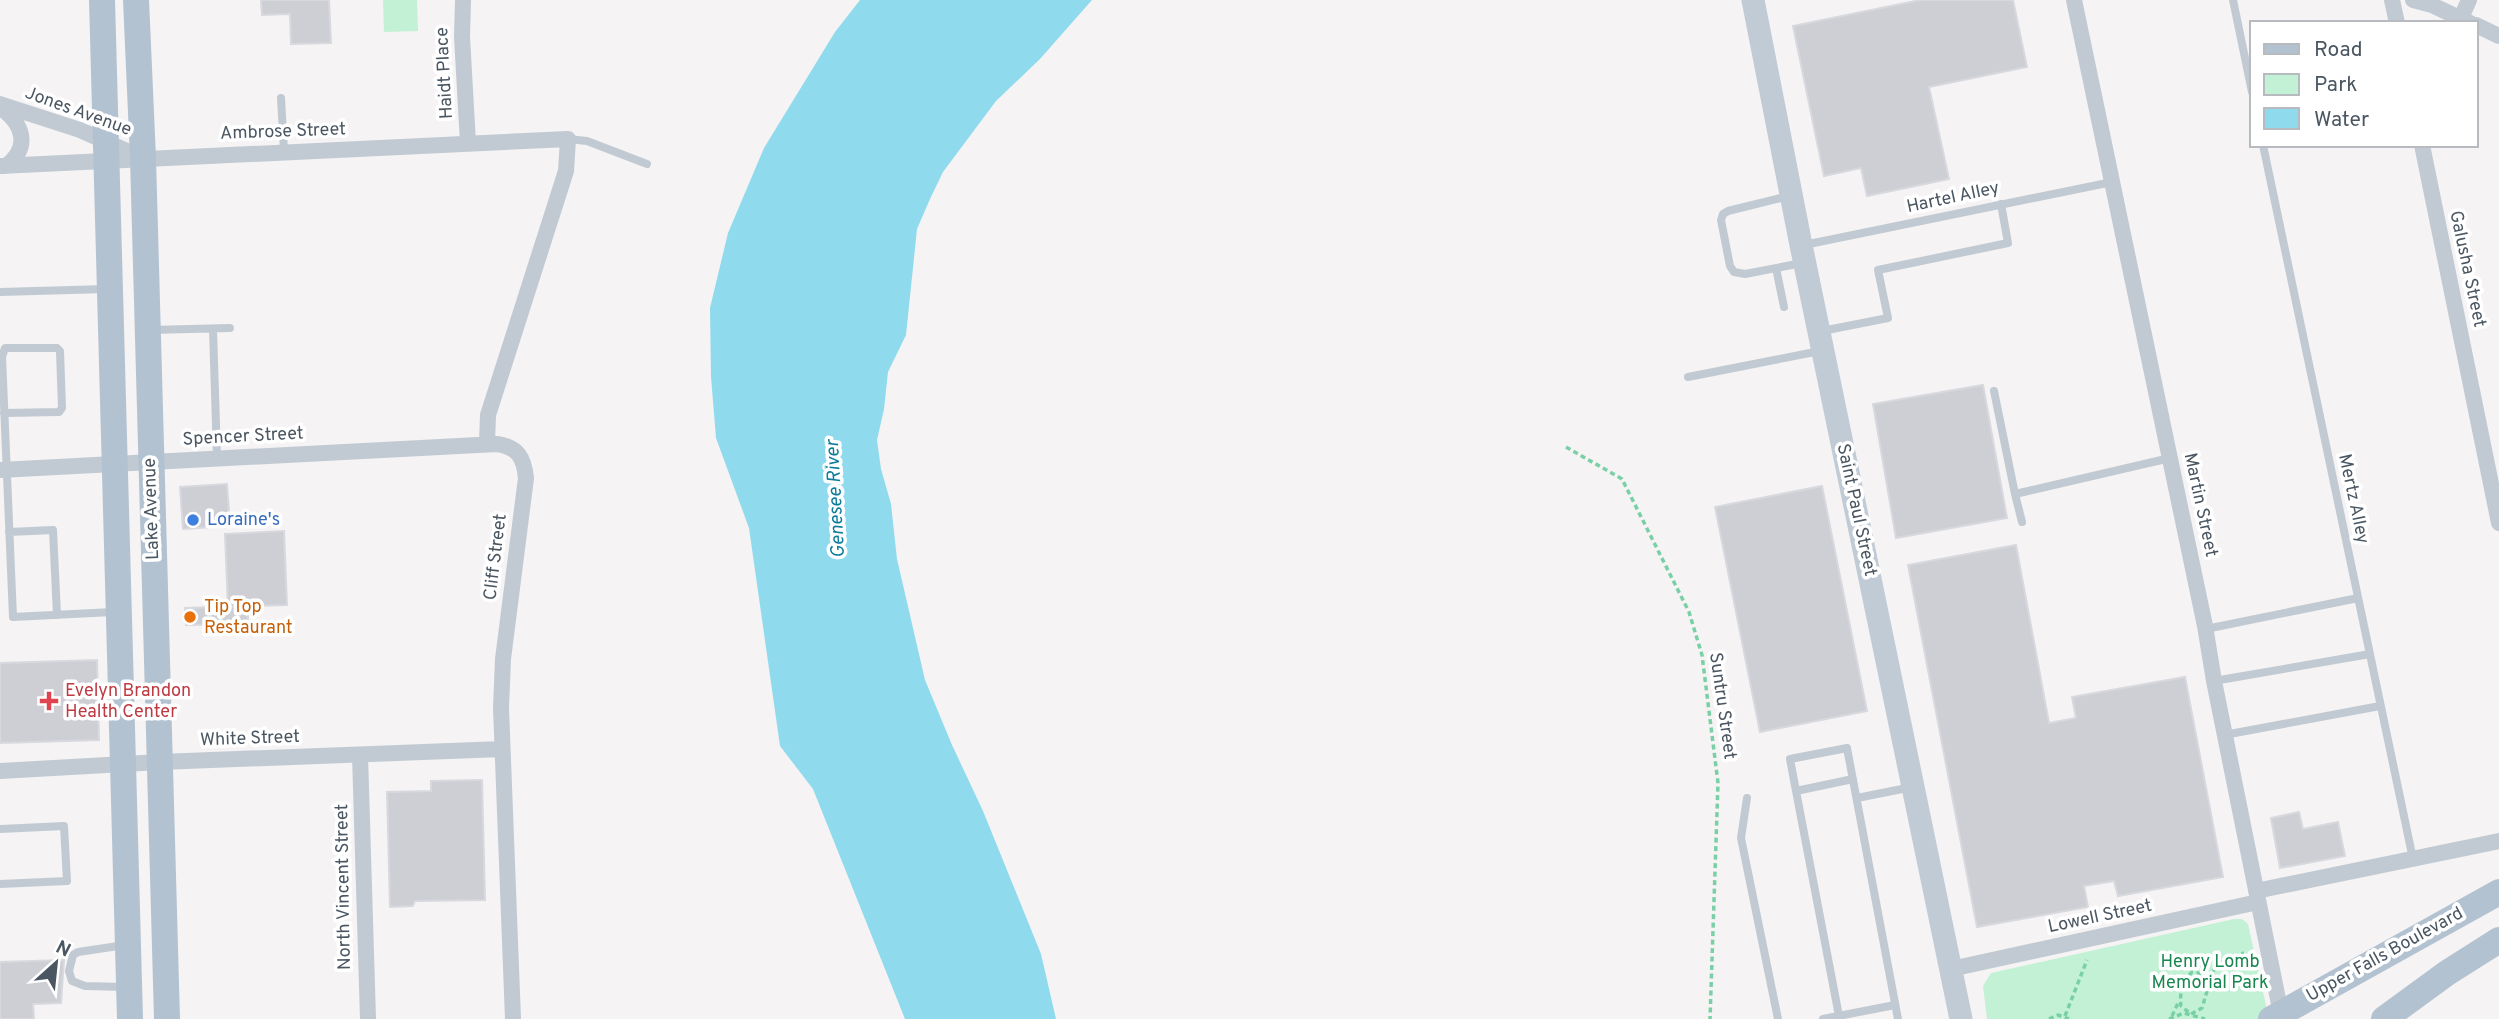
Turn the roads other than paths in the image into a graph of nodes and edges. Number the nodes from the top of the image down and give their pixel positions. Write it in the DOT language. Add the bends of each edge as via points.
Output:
graph roads {
  1 [pos="102,0"];
  2 [pos="136,0"];
  3 [pos="463,0"];
  4 [pos="1753,0"];
  5 [pos="2074,0"];
  6 [pos="2233,0"];
  7 [pos="2413,0"];
  8 [pos="2469,0"];
  9 [pos="2395,1"];
  10 [pos="2397,21"];
  11 [pos="2465,21"];
  12 [pos="2478,27"];
  13 [pos="2499,36"];
  14 [pos="2250,82"];
  15 [pos="281,98"];
  16 [pos="0,106"];
  17 [pos="568,139"];
  18 [pos="468,143"];
  19 [pos="2263,147"];
  20 [pos="2422,147"];
  21 [pos="105,150"];
  22 [pos="284,152"];
  23 [pos="143,158"];
  24 [pos="647,164"];
  25 [pos="3,166"];
  26 [pos="2112,182"];
  27 [pos="1792,195"];
  28 [pos="2001,204"];
  29 [pos="1803,254"];
  30 [pos="1776,268"];
  31 [pos="109,289"];
  32 [pos="0,292"];
  33 [pos="1784,307"];
  34 [pos="230,328"];
  35 [pos="213,329"];
  36 [pos="147,331"];
  37 [pos="1821,341"];
  38 [pos="1688,377"];
  39 [pos="1994,391"];
  40 [pos="4,413"];
  41 [pos="487,444"];
  42 [pos="217,457"];
  43 [pos="2170,458"];
  44 [pos="151,460"];
  45 [pos="114,462"];
  46 [pos="3,470"];
  47 [pos="2015,494"];
  48 [pos="2022,522"];
  49 [pos="2499,523"];
  50 [pos="9,532"];
  51 [pos="2358,598"];
  52 [pos="119,612"];
  53 [pos="57,615"];
  54 [pos="2206,629"];
  55 [pos="2370,654"];
  56 [pos="2214,681"];
  57 [pos="2380,706"];
  58 [pos="2224,734"];
  59 [pos="502,749"];
  60 [pos="360,755"];
  61 [pos="160,762"];
  62 [pos="123,764"];
  63 [pos="0,771"];
  64 [pos="1853,779"];
  65 [pos="1914,787"];
  66 [pos="1796,790"];
  67 [pos="1746,798"];
  68 [pos="1857,798"];
  69 [pos="0,829"];
  70 [pos="2499,841"];
  71 [pos="2413,859"];
  72 [pos="0,884"];
  73 [pos="2499,892"];
  74 [pos="2257,897"];
  75 [pos="2499,940"];
  76 [pos="128,945"];
  77 [pos="1951,969"];
  78 [pos="129,987"];
  79 [pos="1895,1005"];
  80 [pos="1839,1016"];
  81 [pos="2278,1017"];
  82 [pos="130,1019"];
  83 [pos="167,1019"];
  84 [pos="368,1019"];
  85 [pos="513,1019"];
  86 [pos="1778,1019"];
  87 [pos="1823,1019"];
  88 [pos="1898,1019"];
  89 [pos="1961,1019"];
  90 [pos="2385,1019"];
  1 -- 21 [label="main road, Lake Avenue"];
  2 -- 23 [label="main road, Lake Avenue"];
  3 -- 18 [label="street, Haidt Place"];
  4 -- 27 [label="main road, Saint Paul Street"];
  5 -- 26 [label="street, Martin Street"];
  6 -- 14 [label="lane"];
  7 -- 11 [label="street"];
  8 -- 11 [label="street"];
  9 -- 10 [label="street"];
  12 -- 13 [label="street"];
  15 -- 22 [label="lane"];
  16 -- 21 [label="street, Jones Avenue" via="69,126"];
  16 -- 25 [label="street" via="22,134 18,151"];
  17 -- 18 [label="street, Ambrose Street"];
  17 -- 24 [label="lane" via="587,141"];
  17 -- 41 [label="street" via="566,171 488,415"];
  18 -- 22 [label="street, Ambrose Street"];
  19 -- 51 [label="lane, Mertz Alley"];
  20 -- 49 [label="street, Galusha Street"];
  21 -- 23 [label="street, Ambrose Street"];
  21 -- 25 [label="street, Ambrose Street"];
  21 -- 31 [label="main road, Lake Avenue"];
  22 -- 23 [label="street, Ambrose Street"];
  23 -- 36 [label="main road, Lake Avenue"];
  26 -- 28 [label="lane, Hartel Alley"];
  26 -- 43 [label="street, Martin Street"];
  27 -- 29 [label="main road, Saint Paul Street"];
  27 -- 30 [label="lane, Hartel Alley" via="1728,211 1721,220 1734,272"];
  28 -- 29 [label="lane, Hartel Alley"];
  28 -- 37 [label="lane" via="2008,243 1878,270 1888,318"];
  29 -- 30 [label="lane, Hartel Alley"];
  29 -- 37 [label="main road, Saint Paul Street"];
  30 -- 33 [label="lane"];
  31 -- 32 [label="lane"];
  31 -- 45 [label="main road, Lake Avenue"];
  34 -- 35 [label="lane"];
  35 -- 36 [label="lane"];
  35 -- 42 [label="lane"];
  36 -- 44 [label="main road, Lake Avenue"];
  37 -- 38 [label="lane"];
  37 -- 65 [label="main road, Saint Paul Street"];
  39 -- 47 [label="lane"];
  40 -- 40 [label="lane" via="5,348 57,348 59,412"];
  40 -- 46 [label="lane"];
  41 -- 42 [label="street, Spencer Street"];
  41 -- 59 [label="street, Cliff Street" via="515,449 525,464 526,478 503,659"];
  42 -- 44 [label="street, Spencer Street"];
  43 -- 47 [label="lane"];
  43 -- 54 [label="street, Martin Street"];
  44 -- 45 [label="street, Spencer Street"];
  44 -- 61 [label="main road, Lake Avenue"];
  45 -- 46 [label="street, Spencer Street"];
  45 -- 52 [label="main road, Lake Avenue"];
  46 -- 50 [label="lane"];
  47 -- 48 [label="lane"];
  50 -- 53 [label="lane" via="52,530"];
  50 -- 53 [label="lane" via="13,617"];
  51 -- 54 [label="lane"];
  51 -- 55 [label="lane, Mertz Alley"];
  52 -- 53 [label="lane"];
  52 -- 62 [label="main road, Lake Avenue"];
  54 -- 56 [label="street, Martin Street"];
  55 -- 56 [label="lane"];
  55 -- 57 [label="lane, Mertz Alley"];
  56 -- 58 [label="street, Martin Street"];
  57 -- 58 [label="lane"];
  57 -- 71 [label="lane, Mertz Alley"];
  58 -- 74 [label="street, Martin Street"];
  59 -- 60 [label="street, White Street"];
  59 -- 85 [label="street, Cliff Street"];
  60 -- 61 [label="street, White Street"];
  60 -- 84 [label="street, North Vincent Street"];
  61 -- 62 [label="street, White Street"];
  61 -- 83 [label="main road, Lake Avenue"];
  62 -- 63 [label="street, White Street"];
  62 -- 76 [label="main road, Lake Avenue"];
  64 -- 66 [label="lane"];
  64 -- 66 [label="lane" via="1847,748 1790,759"];
  64 -- 68 [label="lane"];
  65 -- 68 [label="lane"];
  65 -- 77 [label="main road, Saint Paul Street"];
  66 -- 80 [label="lane"];
  67 -- 86 [label="lane" via="1741,838"];
  68 -- 79 [label="lane"];
  69 -- 72 [label="lane" via="64,826 67,881"];
  70 -- 71 [label="street, Lowell Street"];
  71 -- 74 [label="street, Lowell Street"];
  73 -- 81 [label="main road, Upper Falls Boulevard"];
  74 -- 77 [label="street, Lowell Street"];
  74 -- 81 [label="street, Martin Street"];
  75 -- 90 [label="main road"];
  76 -- 78 [label="main road, Lake Avenue"];
  76 -- 78 [label="lane" via="78,952 69,971 72,981 85,986"];
  77 -- 89 [label="main road, Saint Paul Street"];
  78 -- 82 [label="main road, Lake Avenue"];
  79 -- 80 [label="lane"];
  79 -- 88 [label="lane"];
  80 -- 87 [label="lane"];
}
